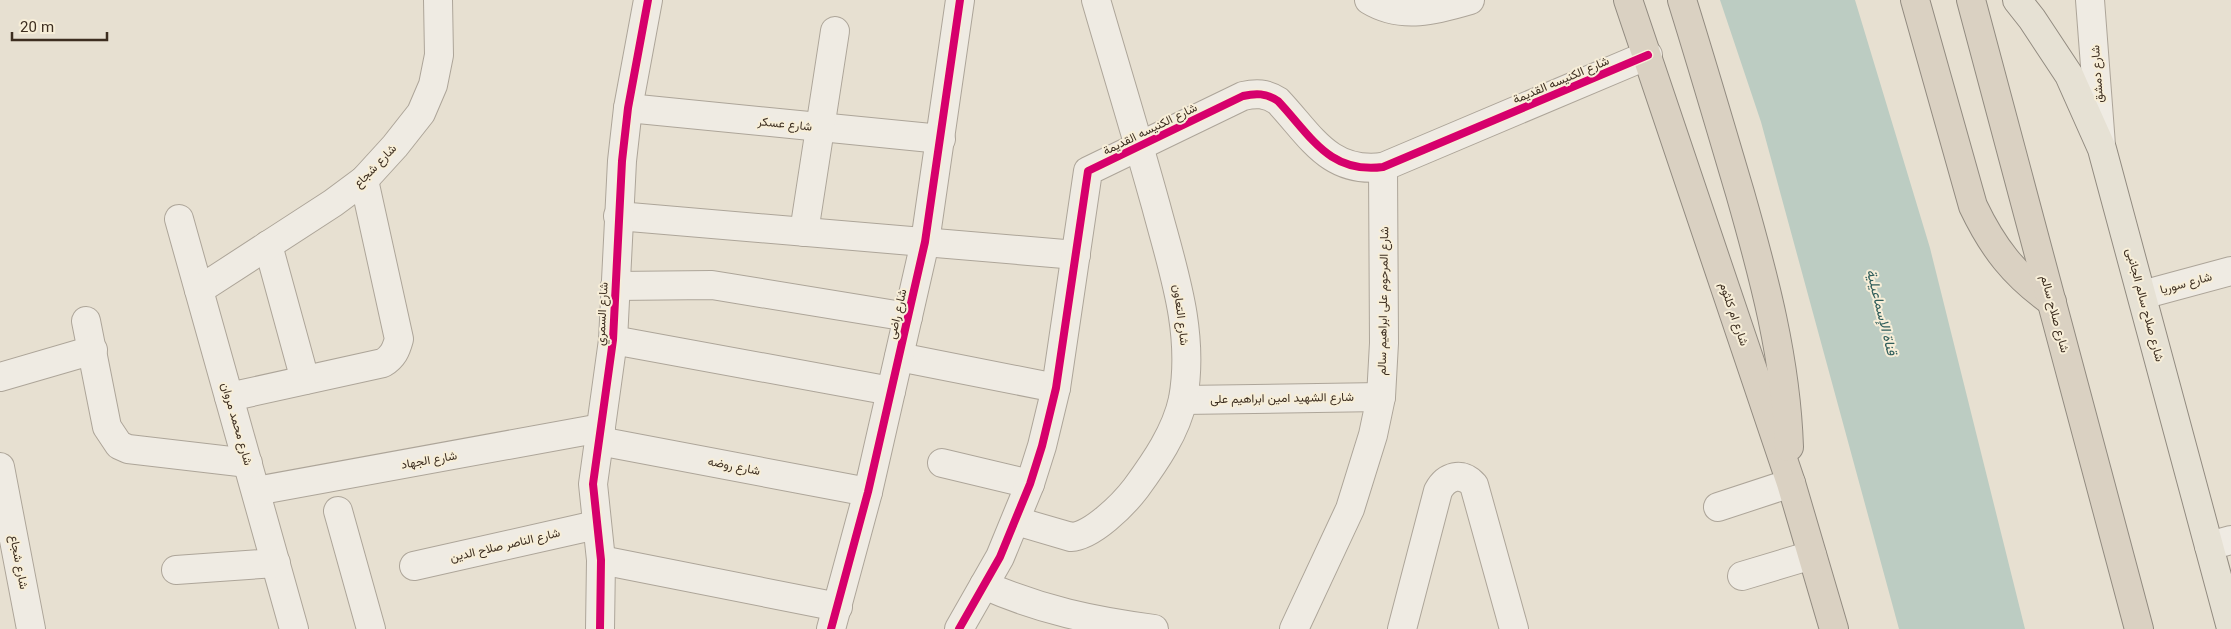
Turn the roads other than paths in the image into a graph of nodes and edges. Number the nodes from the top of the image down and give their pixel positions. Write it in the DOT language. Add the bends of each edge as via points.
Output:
graph roads {
  1 [pos="438,0"];
  2 [pos="648,0"];
  3 [pos="960,0"];
  4 [pos="1096,0"];
  5 [pos="1370,0"];
  6 [pos="1470,0"];
  7 [pos="1628,0"];
  8 [pos="1682,0"];
  9 [pos="1914,0"];
  10 [pos="1971,0"];
  11 [pos="2017,0"];
  12 [pos="2090,0"];
  13 [pos="835,31"];
  14 [pos="1648,55"];
  15 [pos="628,108"];
  16 [pos="820,127"];
  17 [pos="941,139"];
  18 [pos="1140,147"];
  19 [pos="2102,149"];
  20 [pos="1383,167"];
  21 [pos="364,180"];
  22 [pos="618,216"];
  23 [pos="179,219"];
  24 [pos="804,232"];
  25 [pos="925,242"];
  26 [pos="268,245"];
  27 [pos="1076,255"];
  28 [pos="2231,271"];
  29 [pos="615,286"];
  30 [pos="199,290"];
  31 [pos="2142,295"];
  32 [pos="2052,302"];
  33 [pos="908,317"];
  34 [pos="86,321"];
  35 [pos="613,340"];
  36 [pos="92,350"];
  37 [pos="899,357"];
  38 [pos="0,377"];
  39 [pos="305,380"];
  40 [pos="1056,388"];
  41 [pos="891,391"];
  42 [pos="229,397"];
  43 [pos="1381,397"];
  44 [pos="1183,400"];
  45 [pos="600,434"];
  46 [pos="248,463"];
  47 [pos="942,463"];
  48 [pos="0,467"];
  49 [pos="1791,483"];
  50 [pos="1030,484"];
  51 [pos="256,491"];
  52 [pos="868,492"];
  53 [pos="1718,507"];
  54 [pos="338,511"];
  55 [pos="1016,521"];
  56 [pos="596,524"];
  57 [pos="2220,543"];
  58 [pos="1812,554"];
  59 [pos="601,560"];
  60 [pos="276,563"];
  61 [pos="414,566"];
  62 [pos="176,570"];
  63 [pos="1742,576"];
  64 [pos="984,585"];
  65 [pos="835,618"];
  66 [pos="2231,628"];
  67 [pos="31,629"];
  68 [pos="294,629"];
  69 [pos="371,629"];
  70 [pos="600,629"];
  71 [pos="959,629"];
  72 [pos="1149,629"];
  73 [pos="1154,629"];
  74 [pos="1294,629"];
  75 [pos="1402,629"];
  76 [pos="1514,629"];
  77 [pos="1834,629"];
  78 [pos="2139,629"];
  1 -- 21 [label="street, شارع شجاع" via="440,55 433,85 421,112"];
  2 -- 15 [label="street, شارع السمري"];
  3 -- 17 [label="street, شارع راضى"];
  4 -- 18 [label="street, شارع التعاون"];
  5 -- 6 [label="street" via="1381,7 1401,12 1432,11"];
  7 -- 14 [label="highway, شارع ام كلثوم"];
  8 -- 49 [label="highway" via="1760,260 1775,325 1789,430"];
  9 -- 32 [label="highway" via="1973,206 2000,254 2032,288"];
  10 -- 32 [label="highway, شارع صلاح سالم"];
  11 -- 19 [label="main road, شارع صلاح سالم الجانبى" via="2069,75"];
  12 -- 19 [label="street, شارع دمشق"];
  13 -- 16 [label="street"];
  14 -- 20 [label="street, شارع الكنيسه القديمة"];
  14 -- 49 [label="highway, شارع ام كلثوم"];
  15 -- 16 [label="street, شارع عسكر"];
  15 -- 22 [label="street, شارع السمري"];
  16 -- 17 [label="street, شارع عسكر"];
  16 -- 24 [label="street"];
  17 -- 25 [label="street, شارع راضى"];
  18 -- 20 [label="street, شارع الكنيسه القديمة" via="1243,96 1262,94 1278,101 1330,157 1355,168"];
  18 -- 27 [label="street, شارع الكنيسه القديمة" via="1088,171"];
  18 -- 44 [label="street, شارع التعاون" via="1181,299 1186,333"];
  19 -- 31 [label="main road, شارع صلاح سالم الجانبى"];
  20 -- 43 [label="street, شارع المرحوم على ابراهيم سالم" via="1384,343"];
  21 -- 26 [label="street, شارع شجاع"];
  21 -- 39 [label="street" via="398,339 397,348 383,363"];
  22 -- 24 [label="street"];
  22 -- 29 [label="street, شارع السمري"];
  23 -- 30 [label="street, شارع محمد مروان"];
  24 -- 25 [label="street"];
  25 -- 27 [label="street"];
  25 -- 33 [label="street, شارع راضى"];
  26 -- 30 [label="street, شارع شجاع"];
  26 -- 39 [label="street"];
  27 -- 40 [label="street, شارع الكنيسه القديمة"];
  28 -- 31 [label="street, شارع سوريا"];
  29 -- 33 [label="street" via="719,286"];
  29 -- 35 [label="street, شارع السمري"];
  30 -- 42 [label="street, شارع محمد مروان"];
  31 -- 57 [label="main road, شارع صلاح سالم الجانبى"];
  32 -- 78 [label="highway, شارع صلاح سالم"];
  33 -- 37 [label="street, شارع راضى"];
  34 -- 36 [label="street"];
  35 -- 41 [label="street"];
  35 -- 45 [label="street, شارع السمري"];
  36 -- 38 [label="street"];
  36 -- 46 [label="street" via="107,427 118,445 128,449"];
  37 -- 40 [label="street"];
  37 -- 41 [label="street, شارع راضى"];
  39 -- 42 [label="street"];
  40 -- 50 [label="street, شارع الكنيسه القديمة"];
  41 -- 52 [label="street, شارع راضى"];
  42 -- 46 [label="street, شارع محمد مروان"];
  43 -- 44 [label="street, شارع الشهيد امين ابراهيم على"];
  43 -- 74 [label="street, شارع المرحوم على ابراهيم سالم" via="1373,435 1350,508"];
  44 -- 55 [label="street, شارع التعاون" via="1174,425 1148,472 1131,494 1092,530 1079,537 1071,537"];
  45 -- 51 [label="street, شارع الجهاد"];
  45 -- 52 [label="street, شارع روضه"];
  45 -- 56 [label="street, شارع السمري" via="592,484"];
  46 -- 51 [label="street, شارع محمد مروان"];
  47 -- 50 [label="street"];
  48 -- 67 [label="street, شارع شجاع"];
  49 -- 53 [label="street"];
  49 -- 58 [label="highway, شارع ام كلثوم"];
  50 -- 55 [label="street, شارع الكنيسه القديمة"];
  51 -- 60 [label="street, شارع محمد مروان"];
  52 -- 65 [label="street, شارع راضى"];
  54 -- 69 [label="street"];
  55 -- 64 [label="street, شارع الكنيسه القديمة"];
  56 -- 59 [label="street, شارع السمري"];
  56 -- 61 [label="street, شارع الناصر صلاح الدين"];
  57 -- 66 [label="main road, شارع صلاح سالم الجانبى"];
  58 -- 63 [label="street"];
  58 -- 77 [label="highway, شارع ام كلثوم"];
  59 -- 65 [label="street"];
  59 -- 70 [label="street, شارع السمري"];
  60 -- 62 [label="street"];
  60 -- 68 [label="street, شارع محمد مروان"];
  64 -- 71 [label="street, شارع الكنيسه القديمة"];
  64 -- 72 [label="street" via="1017,600 1051,610"];
  72 -- 73 [label="street"];
  75 -- 76 [label="street" via="1438,492 1447,479 1457,476 1469,479 1474,485"];
}
